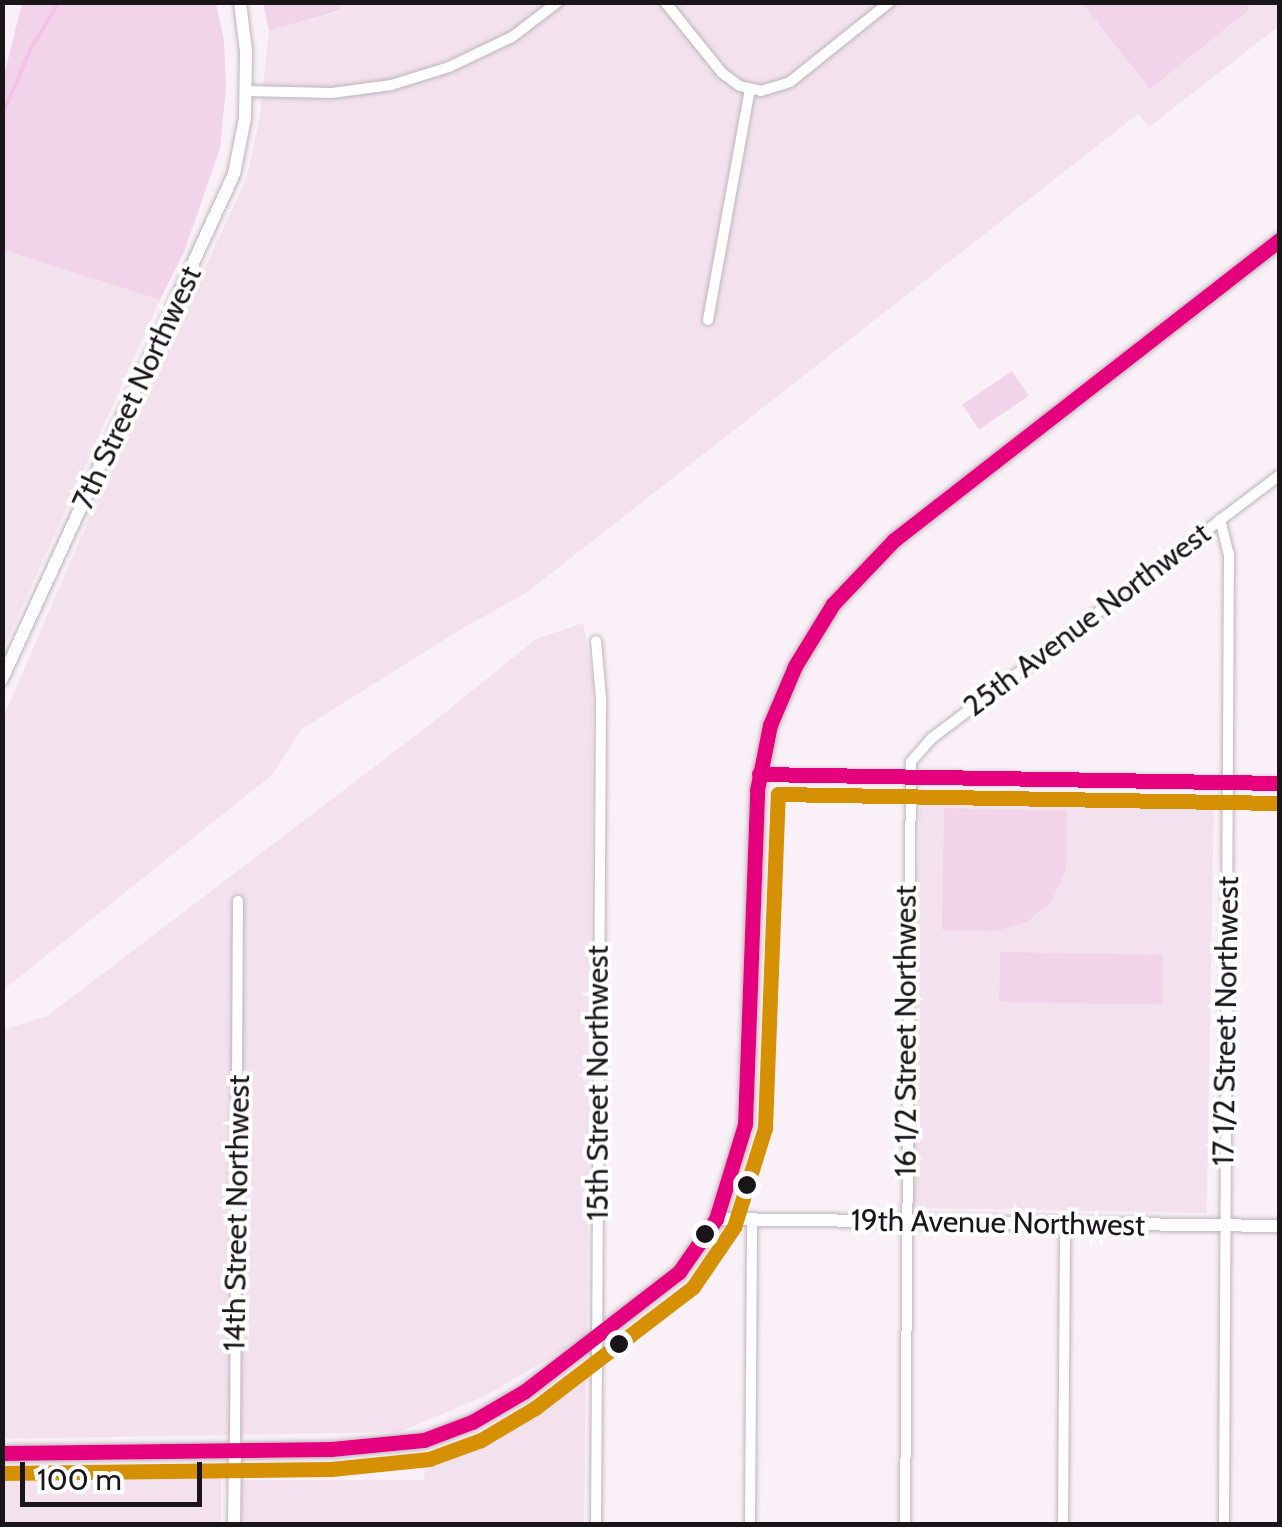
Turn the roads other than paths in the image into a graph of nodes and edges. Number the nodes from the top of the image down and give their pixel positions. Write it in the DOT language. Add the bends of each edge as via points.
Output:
graph roads {
  1 [pos="240,2"];
  2 [pos="558,2"];
  3 [pos="665,2"];
  4 [pos="890,2"];
  5 [pos="246,90"];
  6 [pos="750,90"];
  7 [pos="1280,239"];
  8 [pos="708,320"];
  9 [pos="1280,474"];
  10 [pos="1220,519"];
  11 [pos="596,641"];
  12 [pos="2,679"];
  13 [pos="759,774"];
  14 [pos="908,777"];
  15 [pos="1228,783"];
  16 [pos="1280,783"];
  17 [pos="238,900"];
  18 [pos="716,1219"];
  19 [pos="752,1221"];
  20 [pos="905,1222"];
  21 [pos="1065,1224"];
  22 [pos="1224,1225"];
  23 [pos="1280,1226"];
  24 [pos="596,1338"];
  25 [pos="235,1450"];
  26 [pos="2,1453"];
  27 [pos="234,1524"];
  28 [pos="596,1524"];
  29 [pos="750,1524"];
  30 [pos="905,1524"];
  31 [pos="1063,1524"];
  32 [pos="1224,1524"];
  1 -- 5 [label="street, 7th Street Northwest"];
  2 -- 5 [label="street" via="512,37 450,67 391,85 332,93"];
  3 -- 6 [label="street" via="722,73"];
  4 -- 6 [label="street" via="790,82"];
  5 -- 12 [label="street, 7th Street Northwest" via="239,152 222,206"];
  6 -- 8 [label="street"];
  7 -- 13 [label="main road" via="1133,349 856,575 785,686"];
  9 -- 10 [label="street, 25th Avenue Northwest"];
  10 -- 14 [label="street, 25th Avenue Northwest" via="932,738 911,762"];
  10 -- 15 [label="street, 17 1/2 Street Northwest" via="1229,554"];
  11 -- 24 [label="street, 15th Street Northwest" via="602,698"];
  13 -- 14 [label="street"];
  13 -- 18 [label="main road" via="746,1124"];
  14 -- 15 [label="street"];
  14 -- 20 [label="street, 16 1/2 Street Northwest"];
  15 -- 16 [label="street"];
  15 -- 22 [label="street, 17 1/2 Street Northwest"];
  17 -- 25 [label="street, 14th Street Northwest"];
  18 -- 19 [label="street, 19th Avenue Northwest"];
  18 -- 24 [label="main road" via="679,1272"];
  19 -- 20 [label="street, 19th Avenue Northwest"];
  19 -- 29 [label="street"];
  20 -- 21 [label="street, 19th Avenue Northwest"];
  20 -- 30 [label="street, 16 1/2 Street Northwest"];
  21 -- 22 [label="street, 19th Avenue Northwest"];
  21 -- 31 [label="street"];
  22 -- 23 [label="street, 19th Avenue Northwest"];
  22 -- 32 [label="street, 17 1/2 Street Northwest"];
  24 -- 25 [label="main road" via="500,1406 434,1437 354,1449"];
  24 -- 28 [label="street, 15th Street Northwest"];
  25 -- 26 [label="main road"];
  25 -- 27 [label="street, 14th Street Northwest"];
}
